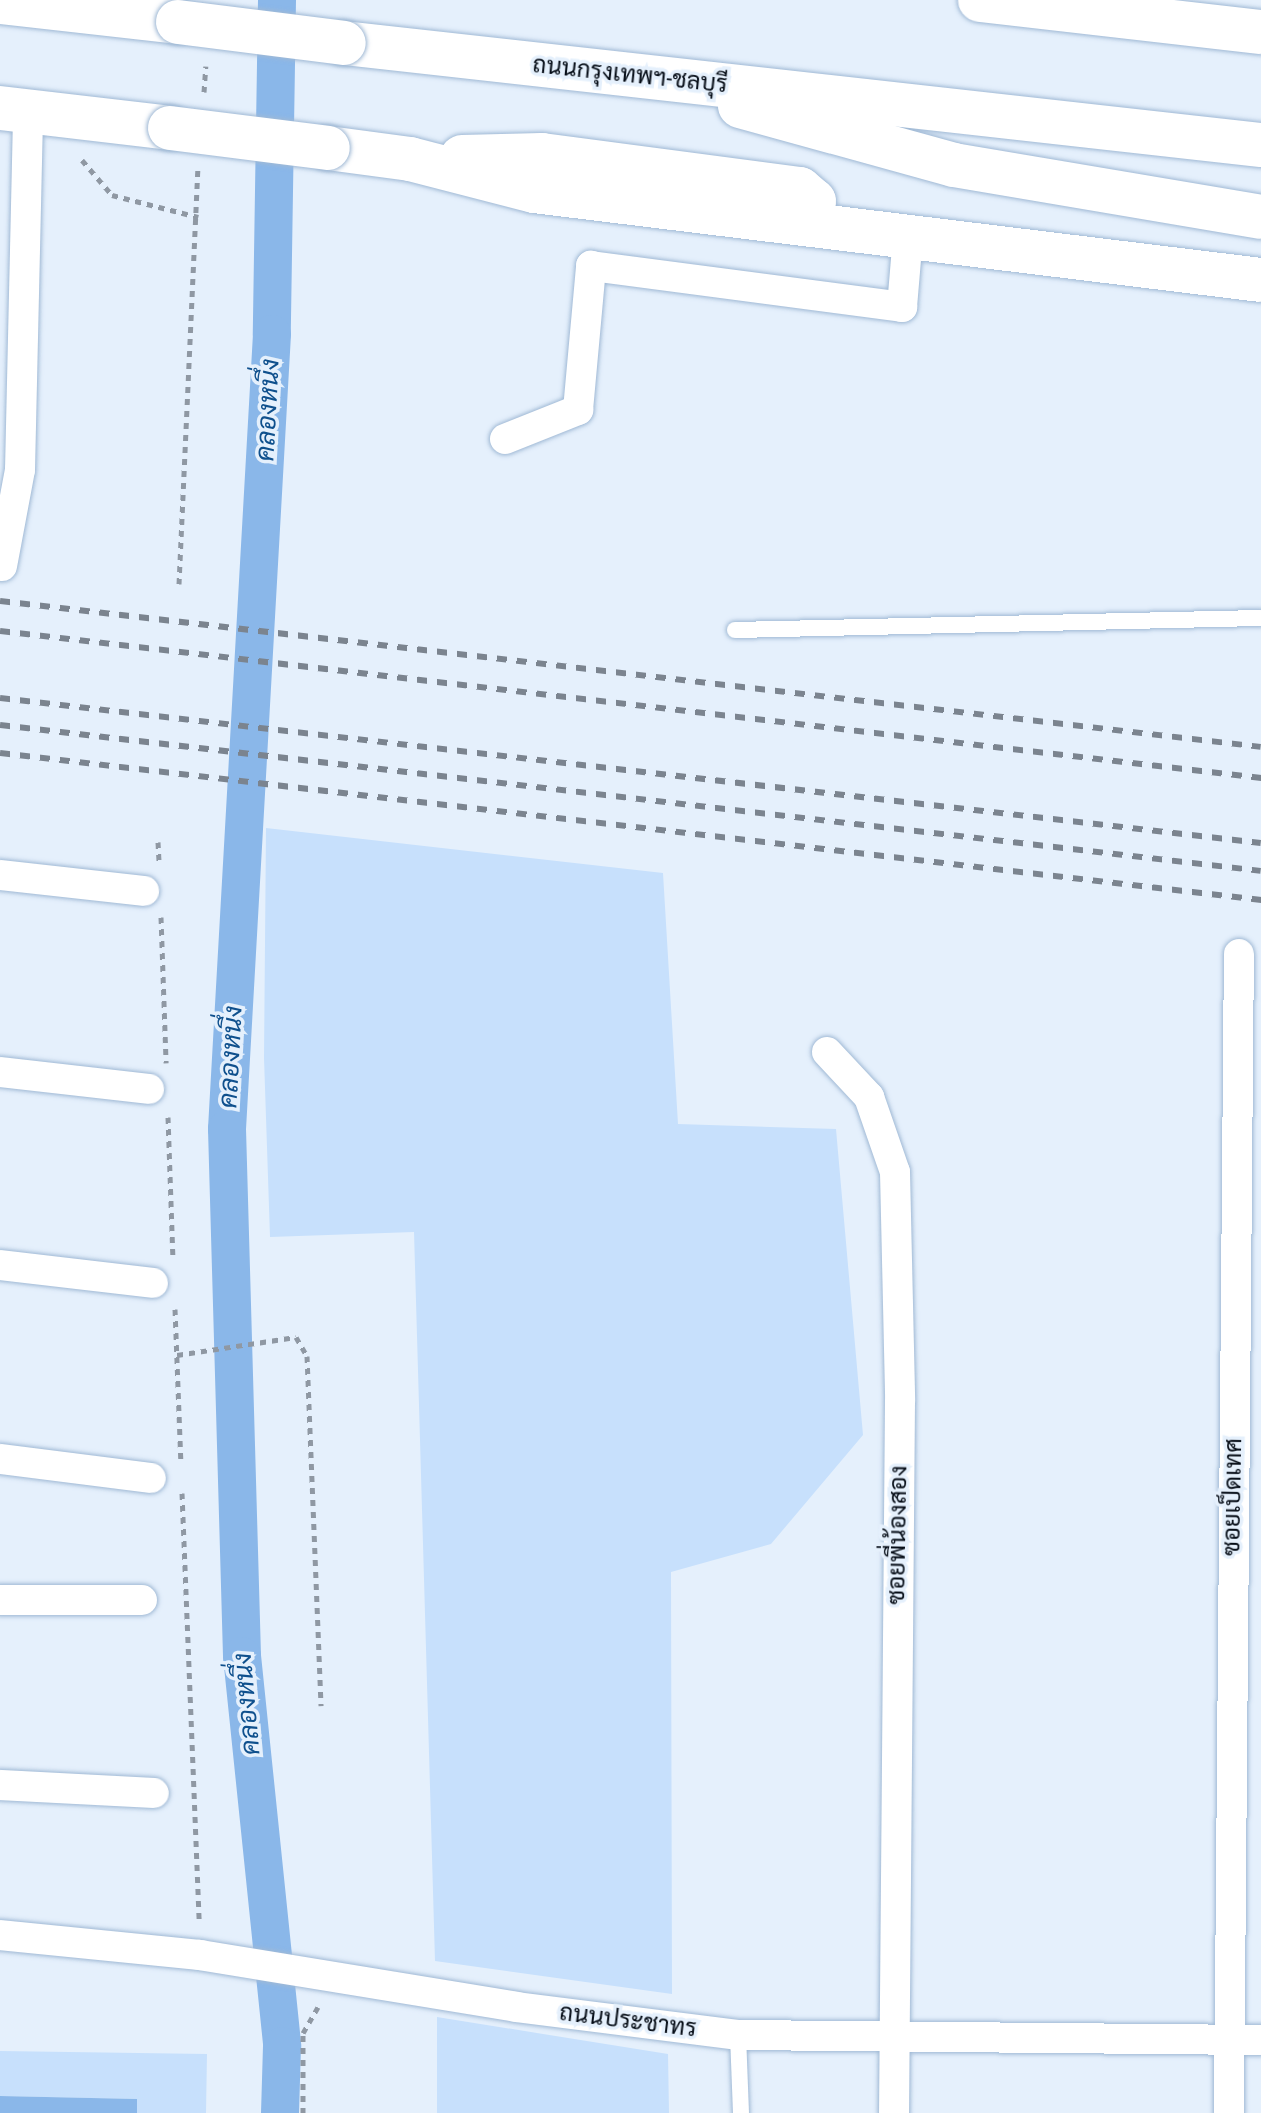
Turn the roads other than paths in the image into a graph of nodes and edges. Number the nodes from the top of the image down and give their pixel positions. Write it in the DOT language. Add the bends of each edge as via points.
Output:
graph roads {
  1 [pos="980,0"];
  2 [pos="0,2"];
  3 [pos="1261,32"];
  4 [pos="652,77"];
  5 [pos="30,112"];
  6 [pos="1261,145"];
  7 [pos="1261,217"];
  8 [pos="908,236"];
  9 [pos="1261,280"];
  10 [pos="505,439"];
  11 [pos="2,566"];
  12 [pos="1261,618"];
  13 [pos="735,630"];
  14 [pos="0,875"];
  15 [pos="155,889"];
  16 [pos="1239,954"];
  17 [pos="827,1052"];
  18 [pos="0,1072"];
  19 [pos="161,1090"];
  20 [pos="0,1265"];
  21 [pos="167,1279"];
  22 [pos="0,1459"];
  23 [pos="151,1478"];
  24 [pos="0,1600"];
  25 [pos="142,1600"];
  26 [pos="0,1785"];
  27 [pos="154,1793"];
  28 [pos="0,1935"];
  29 [pos="738,2035"];
  30 [pos="893,2040"];
  31 [pos="1261,2040"];
  32 [pos="1228,2041"];
  33 [pos="741,2113"];
  34 [pos="894,2113"];
  35 [pos="1229,2113"];
  1 -- 3 [label="main road"];
  2 -- 4 [label="main road, ถนนกรุงเทพฯ-ชลบุรี, bridge"];
  4 -- 6 [label="main road, ถนนกรุงเทพฯ-ชลบุรี"];
  4 -- 7 [label="main road" via="799,125 954,165"];
  5 -- 8 [label="main road, bridge" via="184,144 328,148 410,159 542,155 800,189 814,201 811,224"];
  5 -- 11 [label="street" via="20,470"];
  8 -- 9 [label="main road"];
  8 -- 10 [label="street" via="902,307 591,266 578,410"];
  12 -- 13 [label="lane"];
  14 -- 15 [label="street"];
  16 -- 32 [label="street, ซอยเป็ดเทศ"];
  17 -- 30 [label="street, ซอยพี่น้องสอง" via="869,1097 895,1172 900,1401"];
  18 -- 19 [label="street"];
  20 -- 21 [label="street"];
  22 -- 23 [label="street"];
  24 -- 25 [label="street"];
  26 -- 27 [label="street"];
  28 -- 29 [label="street, ถนนประชาทร" via="200,1955"];
  29 -- 30 [label="street, ถนนประชาทร"];
  29 -- 33 [label="lane"];
  30 -- 32 [label="street, ถนนประชาทร"];
  30 -- 34 [label="street, ซอยพี่น้องสอง"];
  31 -- 32 [label="street, ถนนประชาทร"];
  32 -- 35 [label="street, ซอยเป็ดเทศ"];
}
